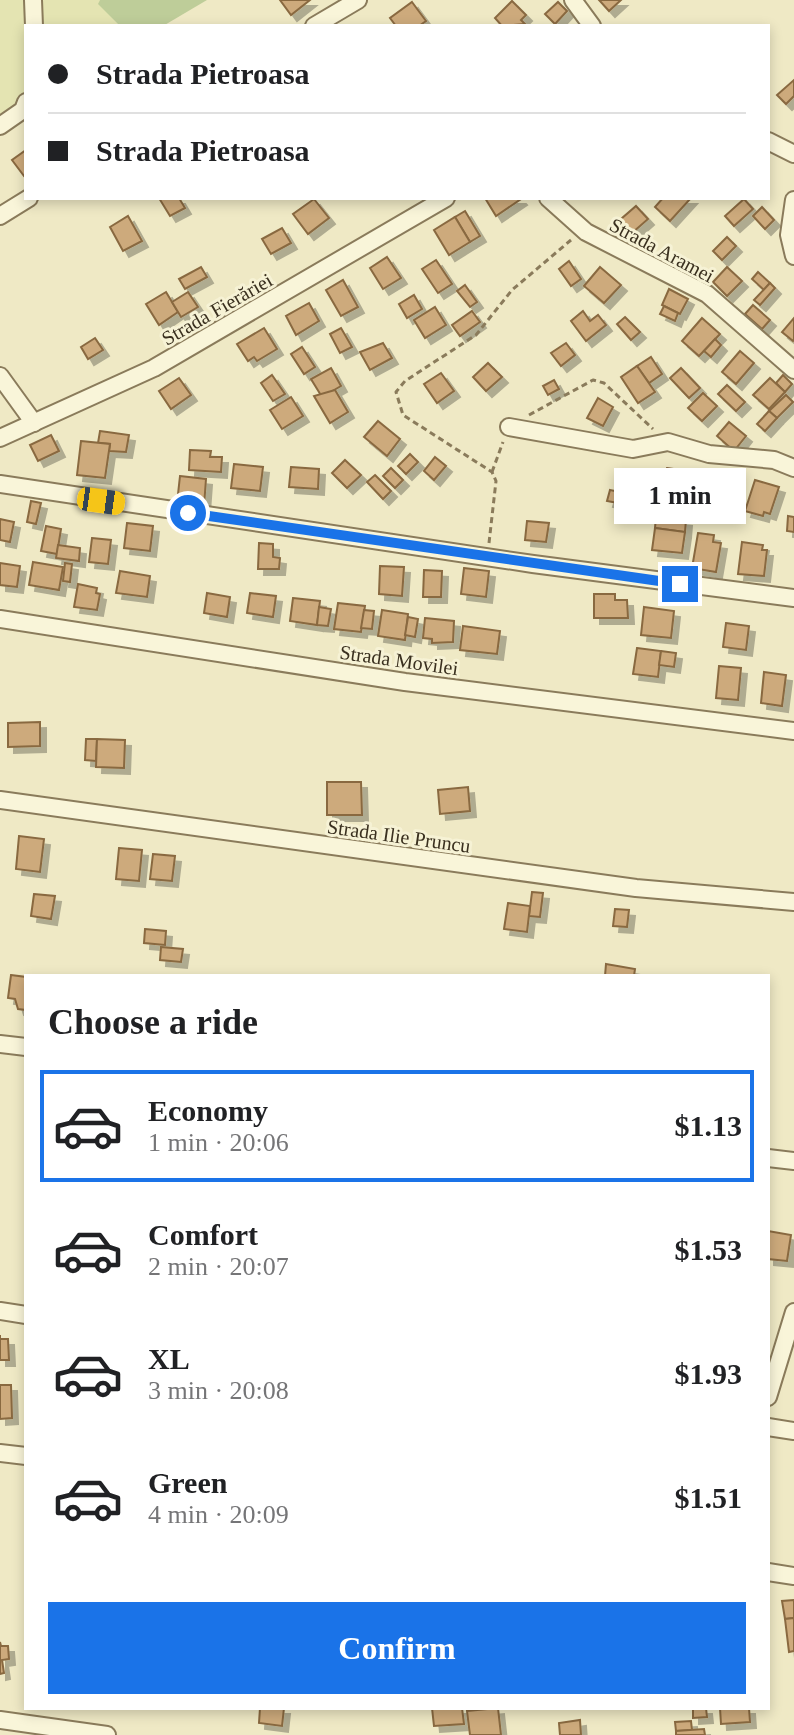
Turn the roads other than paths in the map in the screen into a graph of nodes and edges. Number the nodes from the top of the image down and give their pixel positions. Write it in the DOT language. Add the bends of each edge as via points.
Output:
graph roads {
  1 [pos="33,0"];
  2 [pos="358,0"];
  3 [pos="573,0"];
  4 [pos="34,24"];
  5 [pos="317,24"];
  6 [pos="591,24"];
  7 [pos="24,107"];
  8 [pos="0,126"];
  9 [pos="770,142"];
  10 [pos="794,154"];
  11 [pos="26,200"];
  12 [pos="443,200"];
  13 [pos="550,200"];
  14 [pos="794,200"];
  15 [pos="0,216"];
  16 [pos="794,256"];
  17 [pos="794,370"];
  18 [pos="0,376"];
  19 [pos="34,423"];
  20 [pos="509,427"];
  21 [pos="0,438"];
  22 [pos="794,468"];
  23 [pos="0,484"];
  24 [pos="794,598"];
  25 [pos="0,619"];
  26 [pos="794,731"];
  27 [pos="0,800"];
  28 [pos="794,902"];
  29 [pos="0,1044"];
  30 [pos="24,1047"];
  31 [pos="770,1158"];
  32 [pos="794,1161"];
  33 [pos="0,1311"];
  34 [pos="794,1312"];
  35 [pos="24,1315"];
  36 [pos="770,1390"];
  37 [pos="770,1427"];
  38 [pos="794,1431"];
  39 [pos="0,1453"];
  40 [pos="24,1456"];
  41 [pos="770,1572"];
  42 [pos="794,1576"];
  43 [pos="0,1720"];
  44 [pos="107,1735"];
  1 -- 4 [label="street"];
  2 -- 5 [label="street"];
  3 -- 6 [label="street"];
  7 -- 8 [label="street"];
  9 -- 10 [label="street"];
  11 -- 15 [label="street"];
  12 -- 19 [label="street, Strada Fierăriei" via="154,368"];
  13 -- 17 [label="street, Strada Aramei" via="583,230 707,294"];
  14 -- 16 [label="street" via="789,235"];
  18 -- 19 [label="street"];
  19 -- 21 [label="street, Strada Fierăriei"];
  20 -- 22 [label="street" via="633,449 668,442"];
  23 -- 24 [label="street"];
  25 -- 26 [label="street, Strada Movilei" via="405,682"];
  27 -- 28 [label="street, Strada Ilie Pruncu" via="620,886"];
  29 -- 30 [label="street"];
  31 -- 32 [label="street"];
  33 -- 35 [label="street"];
  34 -- 36 [label="street"];
  37 -- 38 [label="street"];
  39 -- 40 [label="street"];
  41 -- 42 [label="street"];
  43 -- 44 [label="street"];
}
